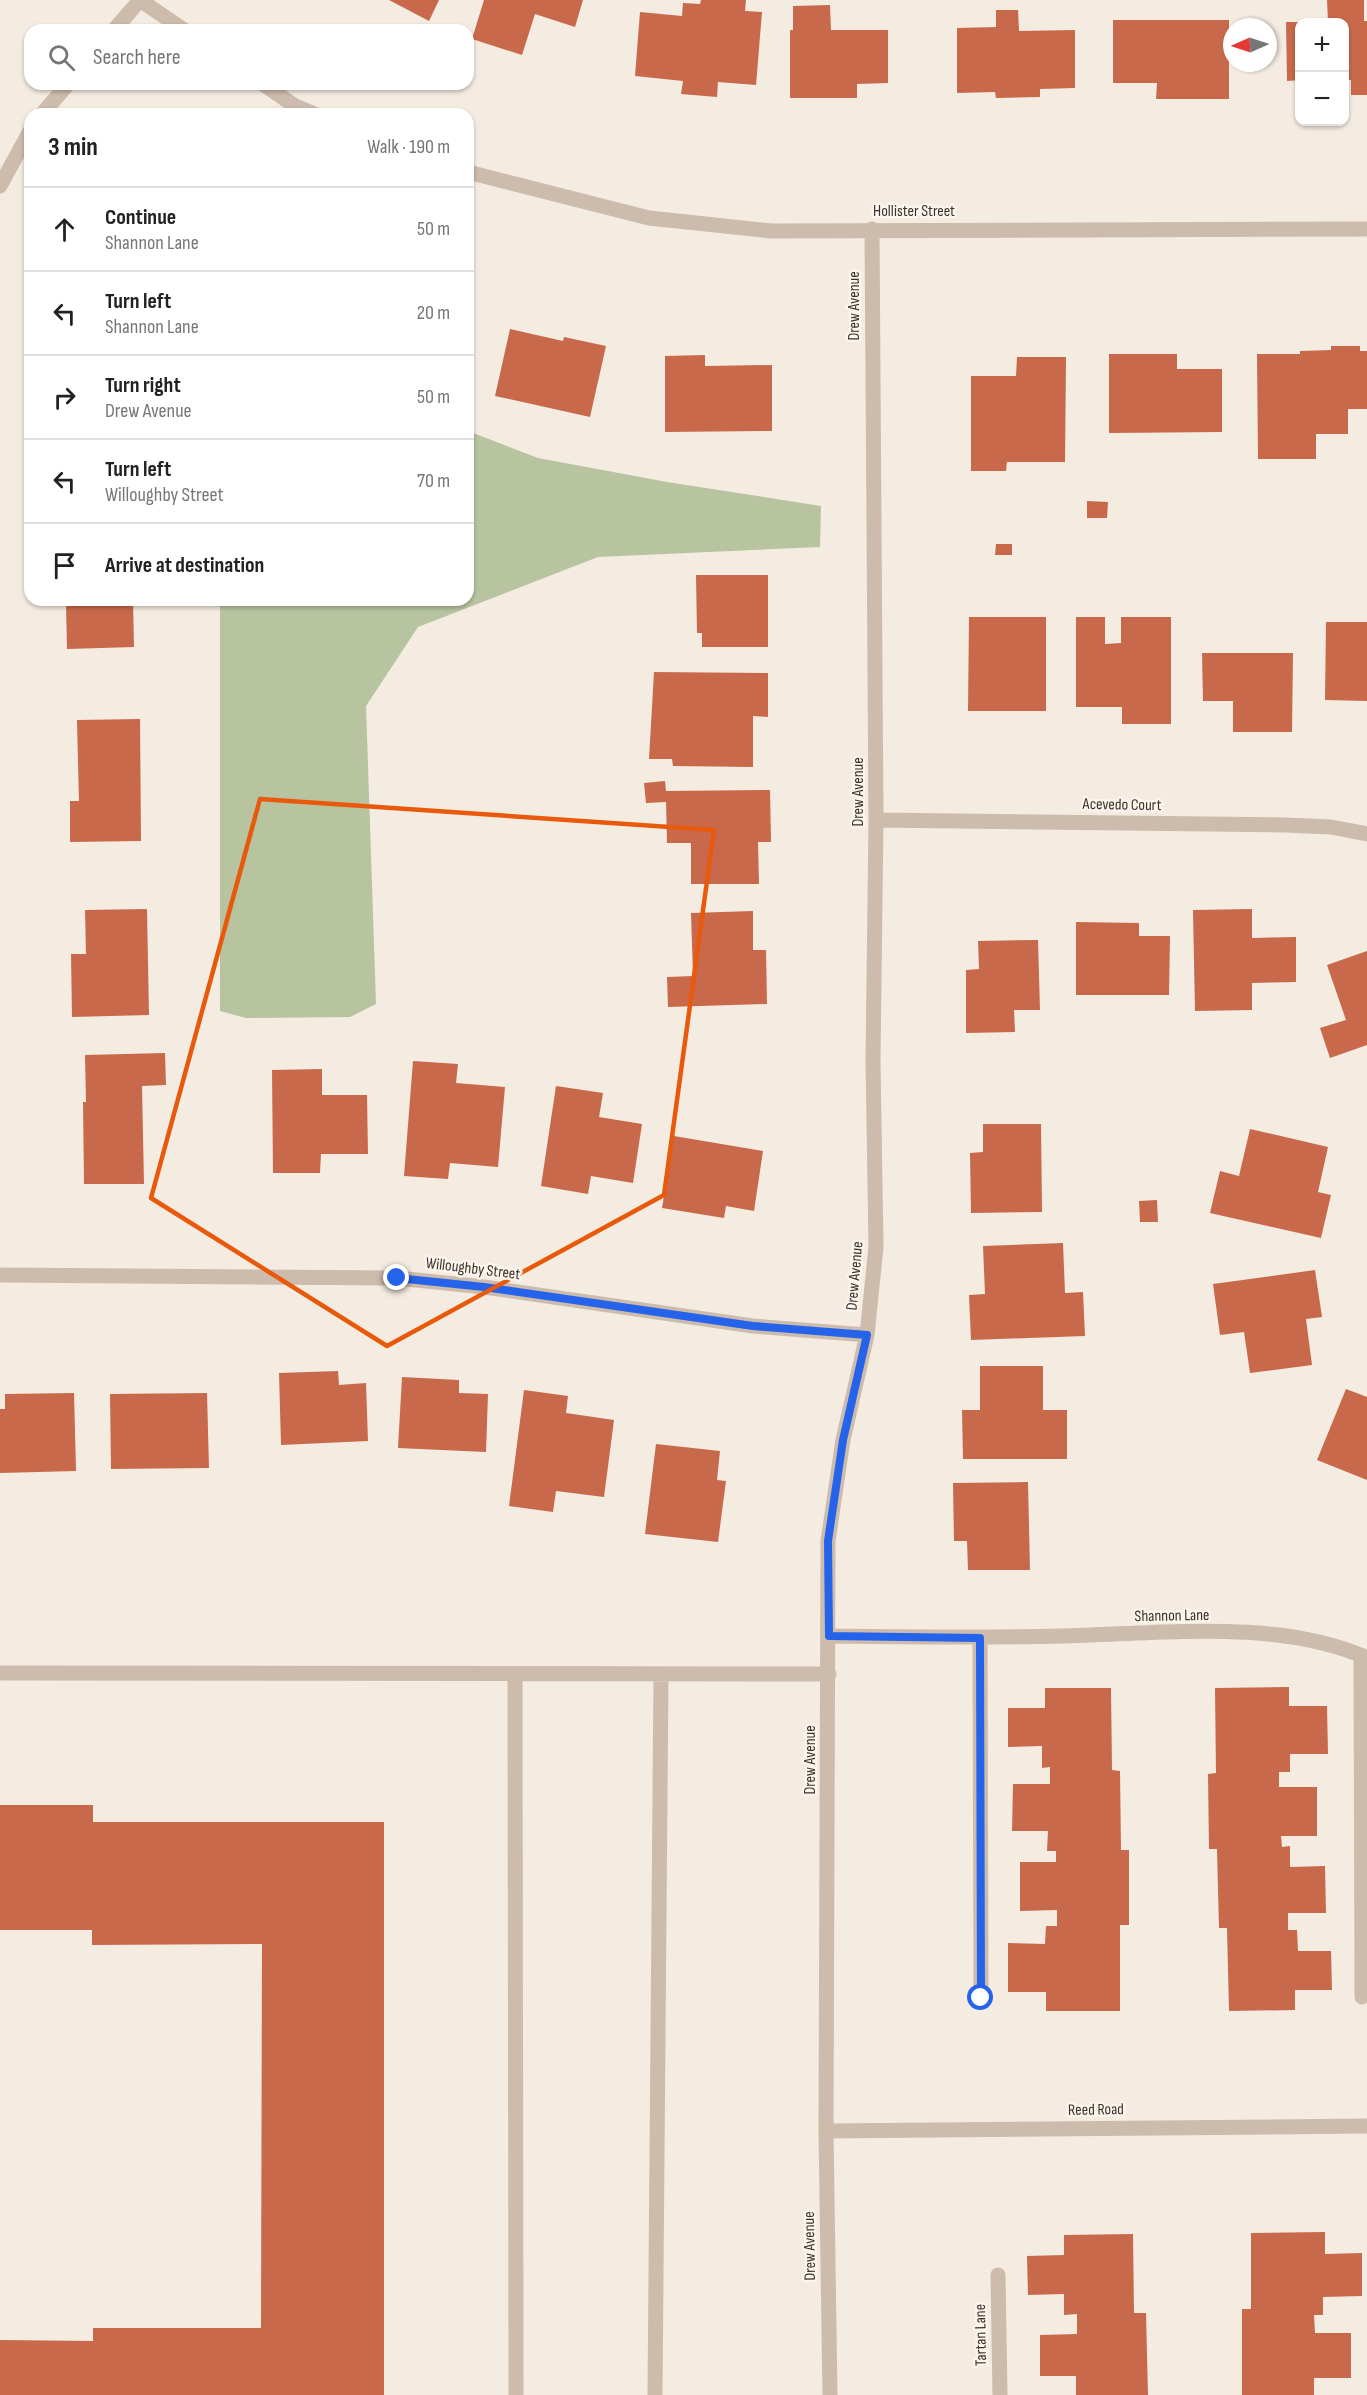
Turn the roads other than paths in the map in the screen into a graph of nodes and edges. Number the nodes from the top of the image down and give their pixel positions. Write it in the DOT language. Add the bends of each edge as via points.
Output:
graph roads {
  1 [pos="140,0"];
  2 [pos="119,24"];
  3 [pos="175,24"];
  4 [pos="63,90"];
  5 [pos="272,90"];
  6 [pos="47,108"];
  7 [pos="300,108"];
  8 [pos="24,142"];
  9 [pos="474,174"];
  10 [pos="0,186"];
  11 [pos="872,229"];
  12 [pos="1367,229"];
  13 [pos="876,820"];
  14 [pos="1367,834"];
  15 [pos="0,1275"];
  16 [pos="867,1335"];
  17 [pos="829,1636"];
  18 [pos="980,1638"];
  19 [pos="1364,1657"];
  20 [pos="0,1673"];
  21 [pos="515,1674"];
  22 [pos="661,1674"];
  23 [pos="829,1674"];
  24 [pos="1362,1997"];
  25 [pos="981,1998"];
  26 [pos="1367,2126"];
  27 [pos="826,2131"];
  28 [pos="998,2275"];
  29 [pos="516,2395"];
  30 [pos="655,2395"];
  31 [pos="830,2395"];
  32 [pos="1000,2395"];
  1 -- 2 [label="street"];
  1 -- 3 [label="street"];
  4 -- 6 [label="street"];
  5 -- 7 [label="street"];
  8 -- 10 [label="street"];
  9 -- 11 [label="street, Hollister Street" via="649,218 771,231"];
  11 -- 12 [label="street, Hollister Street"];
  11 -- 13 [label="street, Drew Avenue"];
  13 -- 14 [label="street, Acevedo Court" via="1285,825 1331,827"];
  13 -- 16 [label="street, Drew Avenue" via="876,1247"];
  15 -- 16 [label="street, Willoughby Street" via="397,1278 753,1326"];
  16 -- 17 [label="street, Drew Avenue" via="843,1440 828,1541"];
  17 -- 18 [label="street, Shannon Lane"];
  17 -- 23 [label="street, Drew Avenue"];
  18 -- 19 [label="street, Shannon Lane" via="1235,1632 1303,1639"];
  18 -- 25 [label="street"];
  19 -- 24 [label="street, Shannon Lane"];
  20 -- 21 [label="street"];
  21 -- 22 [label="street"];
  21 -- 29 [label="street"];
  22 -- 23 [label="street"];
  22 -- 30 [label="street"];
  23 -- 27 [label="street, Drew Avenue"];
  26 -- 27 [label="street, Reed Road"];
  27 -- 31 [label="street, Drew Avenue"];
  28 -- 32 [label="street, Tartan Lane"];
}
